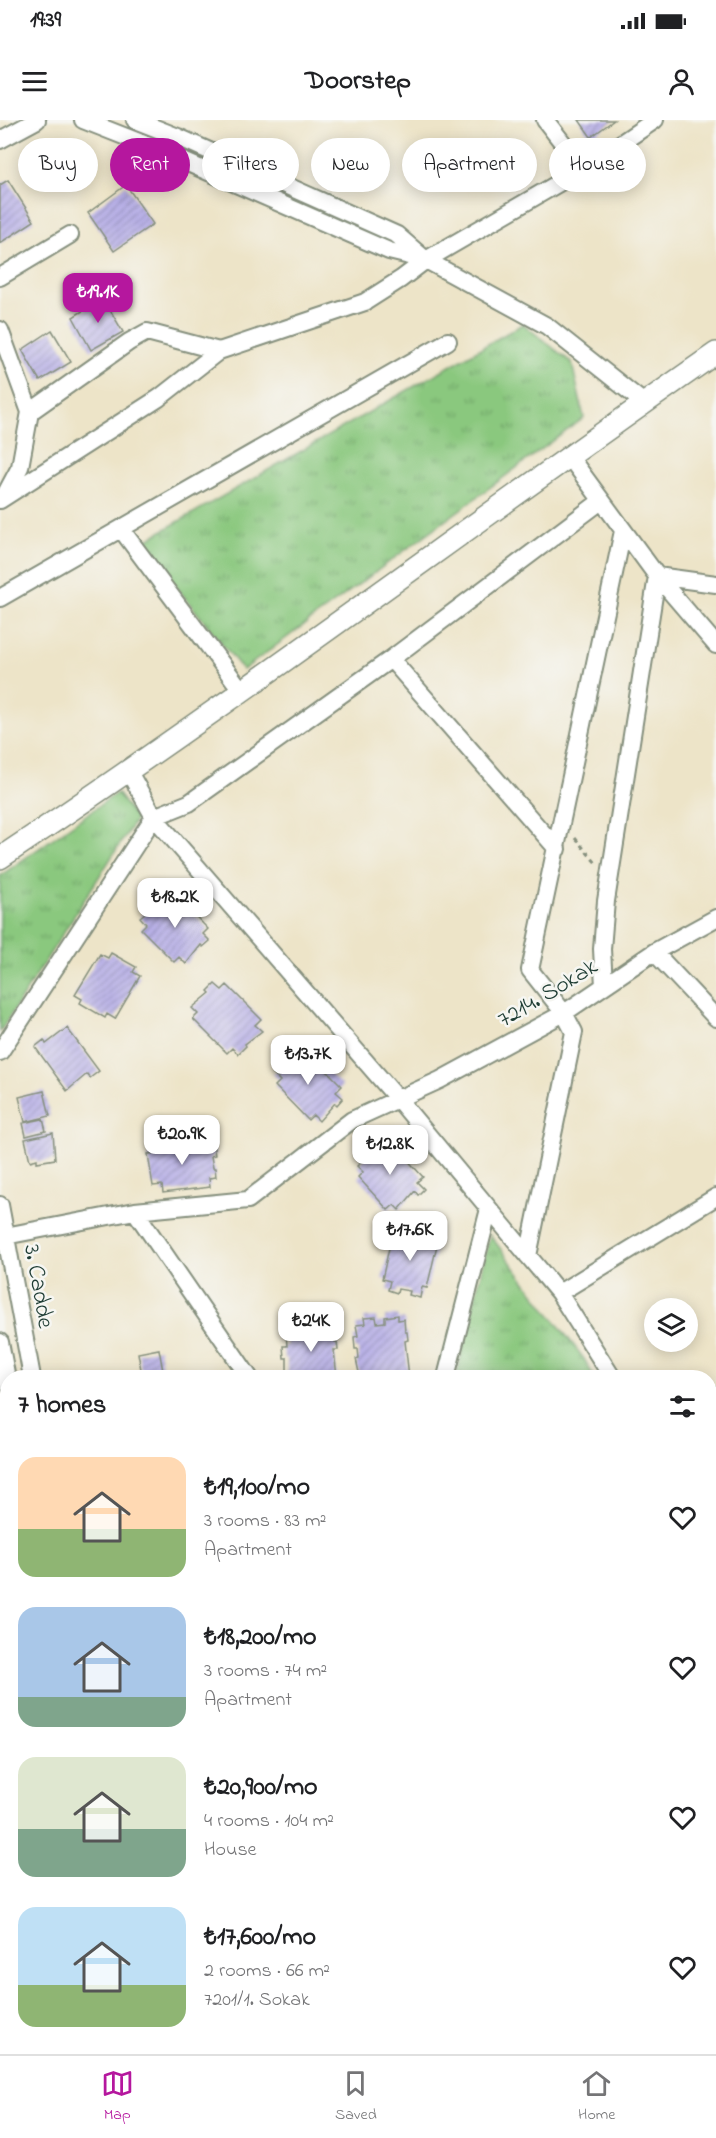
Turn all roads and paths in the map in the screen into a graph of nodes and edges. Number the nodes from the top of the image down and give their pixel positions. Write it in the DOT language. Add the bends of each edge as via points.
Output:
graph roads {
  1 [pos="37,120"];
  2 [pos="83,120"];
  3 [pos="135,120"];
  4 [pos="545,120"];
  5 [pos="655,120"];
  6 [pos="559,138"];
  7 [pos="629,138"];
  8 [pos="0,140"];
  9 [pos="549,189"];
  10 [pos="70,235"];
  11 [pos="426,260"];
  12 [pos="0,277"];
  13 [pos="0,330"];
  14 [pos="448,341"];
  15 [pos="219,351"];
  16 [pos="716,353"];
  17 [pos="644,403"];
  18 [pos="30,412"];
  19 [pos="568,456"];
  20 [pos="2,499"];
  21 [pos="601,501"];
  22 [pos="121,529"];
  23 [pos="623,531"];
  24 [pos="657,576"];
  25 [pos="716,584"];
  26 [pos="0,598"];
  27 [pos="716,645"];
  28 [pos="391,660"];
  29 [pos="242,691"];
  30 [pos="129,772"];
  31 [pos="154,817"];
  32 [pos="562,824"];
  33 [pos="556,849"];
  34 [pos="0,858"];
  35 [pos="610,878"];
  36 [pos="716,918"];
  37 [pos="654,952"];
  38 [pos="604,986"];
  39 [pos="564,1013"];
  40 [pos="716,1018"];
  41 [pos="0,1052"];
  42 [pos="398,1099"];
  43 [pos="716,1197"];
  44 [pos="0,1205"];
  45 [pos="489,1209"];
  46 [pos="135,1211"];
  47 [pos="3,1236"];
  48 [pos="528,1256"];
  49 [pos="559,1293"];
  50 [pos="0,1342"];
  51 [pos="5,1370"];
  52 [pos="31,1370"];
  53 [pos="244,1370"];
  54 [pos="448,1370"];
  55 [pos="608,1370"];
  1 -- 8 [label="street"];
  2 -- 11 [label="street" via="389,251"];
  3 -- 11 [label="street" via="397,235"];
  4 -- 6 [label="street"];
  5 -- 7 [label="street"];
  9 -- 11 [label="street"];
  10 -- 12 [label="street"];
  11 -- 15 [label="street" via="365,302"];
  11 -- 17 [label="street" via="547,326"];
  13 -- 18 [label="street"];
  14 -- 22 [label="street"];
  15 -- 18 [label="street" via="147,332"];
  15 -- 20 [label="street" via="159,398"];
  16 -- 17 [label="main road"];
  17 -- 19 [label="main road"];
  18 -- 20 [label="street" via="20,467"];
  19 -- 21 [label="street"];
  19 -- 29 [label="main road"];
  21 -- 23 [label="street"];
  21 -- 28 [label="street"];
  22 -- 26 [label="street"];
  22 -- 29 [label="street"];
  23 -- 24 [label="street"];
  23 -- 32 [label="street"];
  24 -- 25 [label="street"];
  24 -- 27 [label="street"];
  24 -- 35 [label="street"];
  28 -- 31 [label="street" via="189,803"];
  28 -- 33 [label="street"];
  29 -- 30 [label="main road"];
  30 -- 31 [label="street"];
  30 -- 34 [label="main road"];
  31 -- 41 [label="street"];
  31 -- 42 [label="street"];
  32 -- 33 [label="street"];
  32 -- 35 [label="path"];
  33 -- 39 [label="street" via="530,970"];
  35 -- 38 [label="street" via="602,949"];
  36 -- 37 [label="street, 7214. Sokak"];
  37 -- 38 [label="street, 7214. Sokak"];
  37 -- 40 [label="street"];
  38 -- 39 [label="street, 7214. Sokak"];
  39 -- 42 [label="street, 7214. Sokak"];
  39 -- 48 [label="street" via="574,1032"];
  42 -- 45 [label="street"];
  42 -- 46 [label="street, 7214. Sokak" via="352,1120 248,1200"];
  43 -- 49 [label="street"];
  44 -- 47 [label="street, 3. Cadde"];
  45 -- 48 [label="street"];
  45 -- 54 [label="street"];
  46 -- 47 [label="street, 7214. Sokak"];
  46 -- 53 [label="street"];
  47 -- 52 [label="street, 3. Cadde"];
  48 -- 49 [label="street"];
  49 -- 55 [label="street"];
  50 -- 51 [label="street, 3. Cadde"];
}
